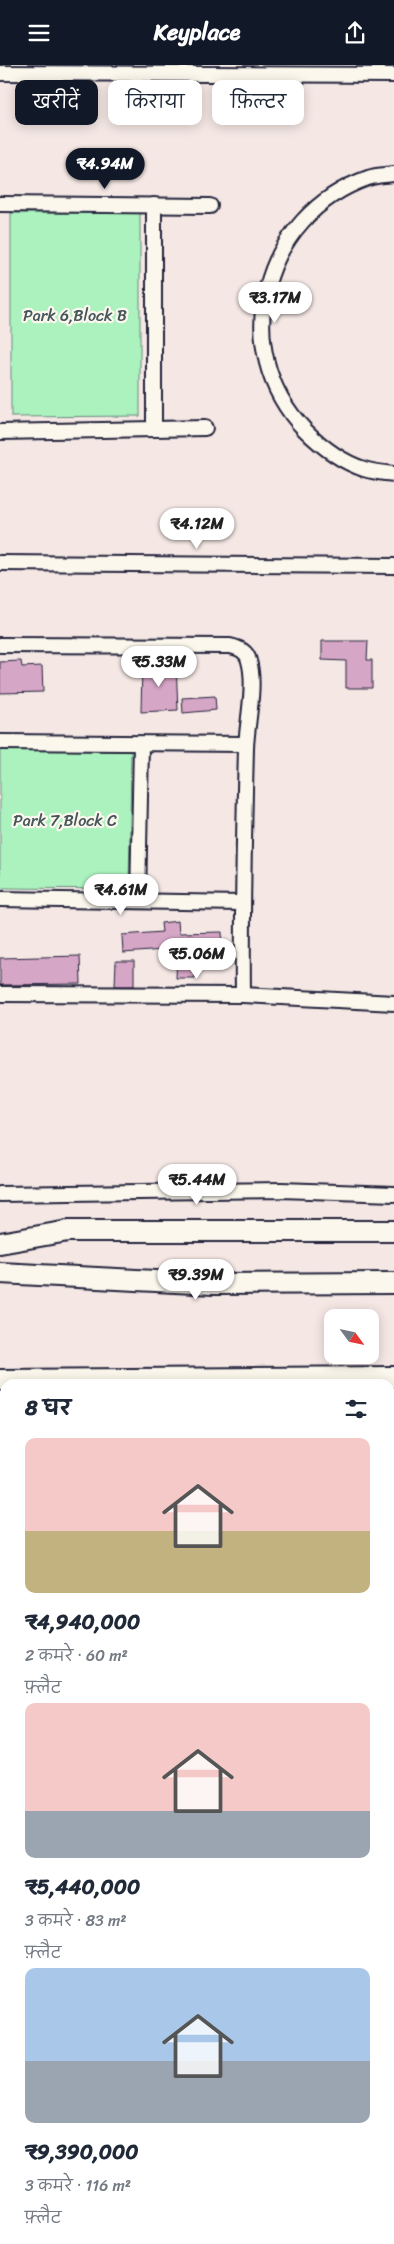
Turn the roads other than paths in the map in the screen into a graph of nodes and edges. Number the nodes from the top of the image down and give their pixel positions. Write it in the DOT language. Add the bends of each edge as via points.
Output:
graph roads {
  1 [pos="0,73"];
  2 [pos="394,75"];
  3 [pos="394,174"];
  4 [pos="0,204"];
  5 [pos="154,205"];
  6 [pos="210,205"];
  7 [pos="205,428"];
  8 [pos="154,429"];
  9 [pos="0,431"];
  10 [pos="394,475"];
  11 [pos="0,563"];
  12 [pos="394,566"];
  13 [pos="0,645"];
  14 [pos="0,742"];
  15 [pos="141,744"];
  16 [pos="246,744"];
  17 [pos="0,899"];
  18 [pos="138,901"];
  19 [pos="242,903"];
  20 [pos="0,995"];
  21 [pos="242,995"];
  22 [pos="394,1003"];
  23 [pos="0,1194"];
  24 [pos="394,1194"];
  25 [pos="394,1231"];
  26 [pos="0,1243"];
  27 [pos="0,1273"];
  28 [pos="394,1283"];
  29 [pos="394,1377"];
  30 [pos="0,1379"];
  1 -- 2 [label="street"];
  3 -- 10 [label="street" via="368,177 326,199 291,233 269,275 260,322 267,370 288,413 322,447 364,469"];
  4 -- 5 [label="street"];
  5 -- 6 [label="street"];
  5 -- 8 [label="street"];
  7 -- 8 [label="street"];
  8 -- 9 [label="street"];
  11 -- 12 [label="street"];
  13 -- 16 [label="street" via="230,646 241,649 249,659 251,671"];
  14 -- 15 [label="street"];
  15 -- 16 [label="street"];
  15 -- 18 [label="street"];
  16 -- 19 [label="street"];
  17 -- 18 [label="street"];
  18 -- 19 [label="street"];
  19 -- 21 [label="street"];
  20 -- 21 [label="street"];
  21 -- 22 [label="street"];
  23 -- 24 [label="street" via="281,1190"];
  25 -- 26 [label="main road" via="68,1231"];
  27 -- 28 [label="main road" via="214,1284"];
  29 -- 30 [label="main road"];
}
